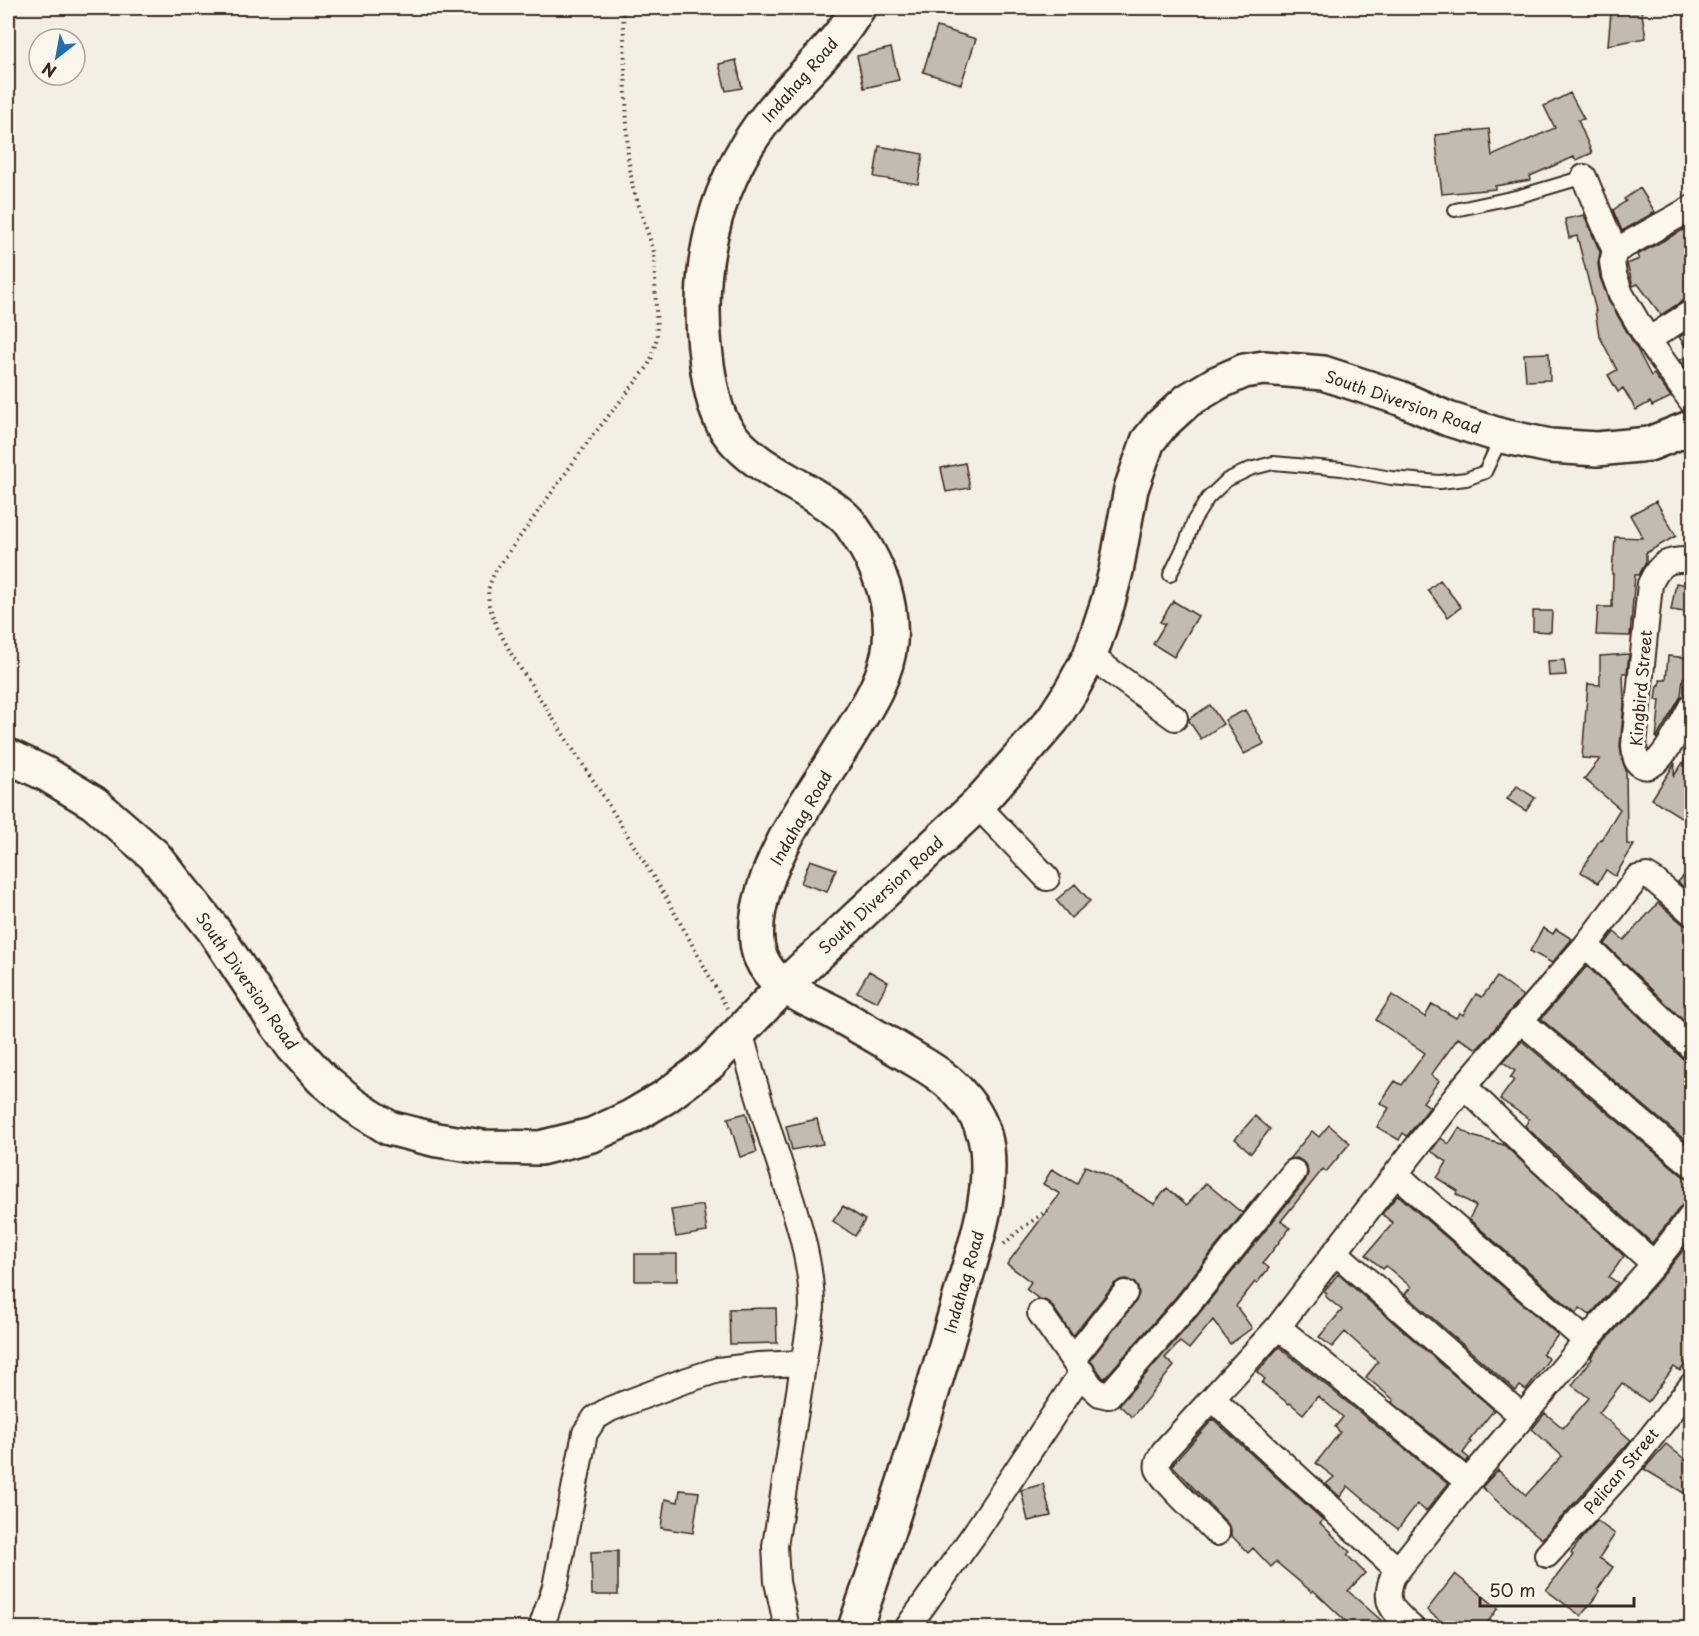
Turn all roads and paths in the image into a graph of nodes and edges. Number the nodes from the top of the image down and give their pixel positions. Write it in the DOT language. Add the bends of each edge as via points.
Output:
graph roads {
  1 [pos="623,8"];
  2 [pos="858,8"];
  3 [pos="1584,177"];
  4 [pos="1692,208"];
  5 [pos="1455,210"];
  6 [pos="1615,251"];
  7 [pos="1692,312"];
  8 [pos="1648,340"];
  9 [pos="1692,402"];
  10 [pos="1692,428"];
  11 [pos="1502,436"];
  12 [pos="1692,560"];
  13 [pos="1170,575"];
  14 [pos="1090,656"];
  15 [pos="1692,705"];
  16 [pos="1174,718"];
  17 [pos="8,756"];
  18 [pos="977,805"];
  19 [pos="1047,878"];
  20 [pos="1692,913"];
  21 [pos="1586,945"];
  22 [pos="784,986"];
  23 [pos="1520,1020"];
  24 [pos="740,1032"];
  25 [pos="1692,1048"];
  26 [pos="1464,1086"];
  27 [pos="1692,1165"];
  28 [pos="1294,1172"];
  29 [pos="1396,1174"];
  30 [pos="1692,1215"];
  31 [pos="1335,1252"];
  32 [pos="1654,1264"];
  33 [pos="1125,1293"];
  34 [pos="1040,1313"];
  35 [pos="1278,1327"];
  36 [pos="1586,1341"];
  37 [pos="803,1363"];
  38 [pos="1077,1365"];
  39 [pos="1692,1384"];
  40 [pos="1214,1399"];
  41 [pos="1523,1417"];
  42 [pos="1468,1482"];
  43 [pos="1217,1533"];
  44 [pos="1547,1555"];
  45 [pos="1398,1570"];
  46 [pos="541,1629"];
  47 [pos="787,1629"];
  48 [pos="855,1629"];
  49 [pos="907,1629"];
  50 [pos="1412,1629"];
  1 -- 24 [label="path" via="628,157 633,188 654,252 657,337 646,368 494,573 488,590 489,605 513,657 667,899"];
  2 -- 22 [label="main road, Indahag Road" via="834,43 773,109 731,174 717,213 704,272 707,366 715,408 728,433 749,455 848,520 878,569 891,621 889,651 881,679 794,823 767,878 756,925 757,941 767,969"];
  3 -- 5 [label="lane"];
  3 -- 6 [label="street"];
  4 -- 6 [label="street"];
  6 -- 8 [label="street" via="1612,262 1617,285"];
  7 -- 8 [label="street"];
  8 -- 9 [label="street"];
  10 -- 11 [label="main road, South Diversion Road" via="1649,444 1597,449 1550,446"];
  11 -- 13 [label="lane" via="1485,471 1466,479 1440,482 1391,478 1273,463 1250,469 1227,480 1208,498"];
  11 -- 14 [label="main road, South Diversion Road" via="1323,373 1264,368 1244,371 1217,383 1187,401 1161,424 1149,441 1131,489 1114,582"];
  12 -- 15 [label="street, Kingbird Street" via="1662,564 1650,584 1634,745 1637,762 1650,767 1655,764"];
  14 -- 16 [label="street"];
  14 -- 18 [label="main road, South Diversion Road" via="1053,719"];
  17 -- 24 [label="main road, South Diversion Road" via="94,802 154,855 213,929 293,1047 322,1079 389,1128 483,1147 540,1148 592,1135 665,1097 709,1064"];
  18 -- 19 [label="street"];
  18 -- 22 [label="main road, South Diversion Road"];
  20 -- 21 [label="street" via="1655,881 1647,876 1637,878"];
  21 -- 23 [label="street"];
  21 -- 25 [label="street"];
  22 -- 24 [label="main road, South Diversion Road"];
  22 -- 48 [label="main road, Indahag Road" via="935,1071 956,1088 973,1110 987,1150 984,1212 934,1387"];
  23 -- 26 [label="street"];
  23 -- 27 [label="street"];
  24 -- 37 [label="street" via="810,1272 812,1308"];
  26 -- 29 [label="street"];
  26 -- 32 [label="street"];
  28 -- 38 [label="street" via="1111,1394 1104,1396 1095,1391"];
  29 -- 31 [label="street"];
  29 -- 36 [label="street"];
  30 -- 32 [label="street"];
  31 -- 35 [label="street"];
  31 -- 41 [label="street"];
  32 -- 36 [label="street"];
  33 -- 38 [label="street"];
  34 -- 38 [label="street"];
  35 -- 40 [label="street"];
  35 -- 42 [label="street"];
  36 -- 41 [label="street"];
  37 -- 46 [label="street" via="718,1370 638,1397 595,1418 585,1433 555,1587"];
  37 -- 47 [label="street" via="775,1546 777,1582"];
  38 -- 49 [label="street" via="975,1533"];
  39 -- 44 [label="street, Pelican Street" via="1633,1460"];
  40 -- 43 [label="street" via="1164,1451 1158,1469"];
  40 -- 45 [label="street"];
  41 -- 42 [label="street"];
  42 -- 45 [label="street"];
  45 -- 50 [label="street" via="1389,1586 1388,1600 1393,1611"];
}
